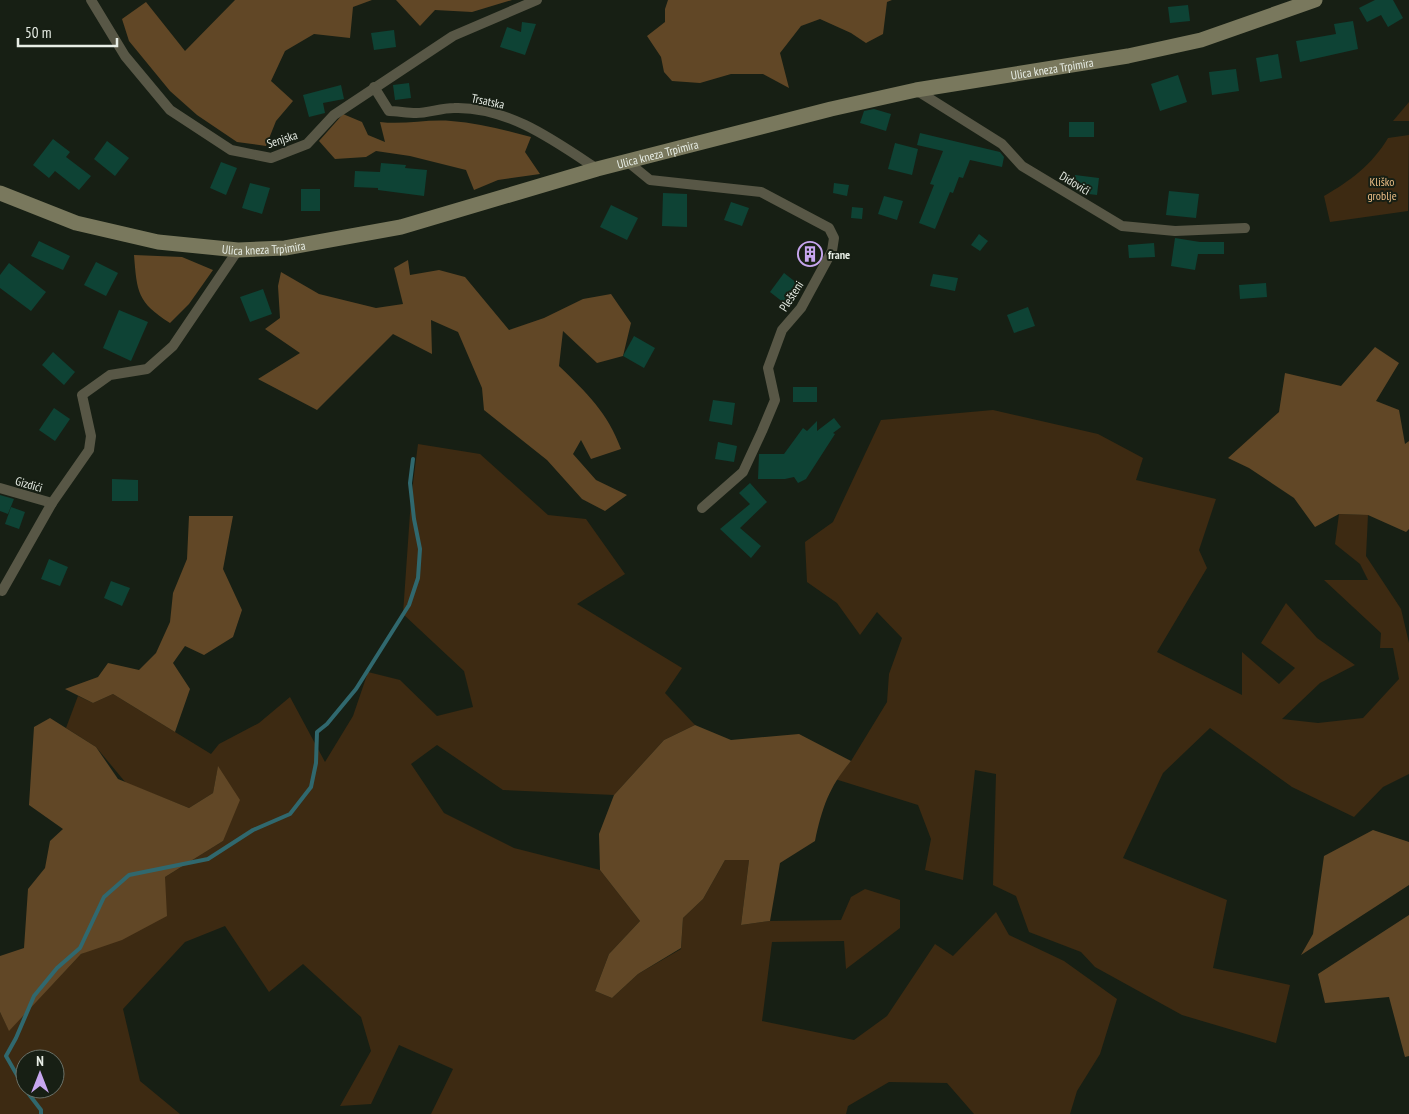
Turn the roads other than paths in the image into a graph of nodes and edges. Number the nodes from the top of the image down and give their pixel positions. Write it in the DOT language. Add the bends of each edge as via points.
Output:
graph roads {
  1 [pos="91,0"];
  2 [pos="537,0"];
  3 [pos="1315,0"];
  4 [pos="374,87"];
  5 [pos="916,90"];
  6 [pos="628,162"];
  7 [pos="597,169"];
  8 [pos="0,193"];
  9 [pos="1245,228"];
  10 [pos="238,250"];
  11 [pos="0,488"];
  12 [pos="52,503"];
  13 [pos="702,508"];
  14 [pos="2,591"];
  1 -- 4 [label="street, Senjska" via="125,56 170,110 231,150 270,158 307,144 334,115"];
  2 -- 4 [label="street, Senjska" via="453,36"];
  3 -- 5 [label="main road, Ulica kneza Trpimira" via="1201,40 1128,56"];
  4 -- 7 [label="street, Trsatska" via="389,111 415,113 454,108 486,111 522,123"];
  5 -- 6 [label="main road, Ulica kneza Trpimira" via="780,121"];
  5 -- 9 [label="street, Didovići" via="1002,144 1022,166 1122,226 1175,231"];
  6 -- 7 [label="main road, Ulica kneza Trpimira"];
  6 -- 13 [label="street, Plešteni" via="650,180 761,192 829,228 834,238 832,251 801,308 782,330 768,368 775,400 743,472"];
  7 -- 10 [label="main road, Ulica kneza Trpimira" via="401,227 285,248"];
  8 -- 10 [label="main road, Ulica kneza Trpimira" via="76,223 158,242"];
  10 -- 12 [label="street" via="173,346 147,369 110,375 82,395 91,436 89,450"];
  11 -- 12 [label="street, Gizdići"];
  12 -- 14 [label="street"];
}
